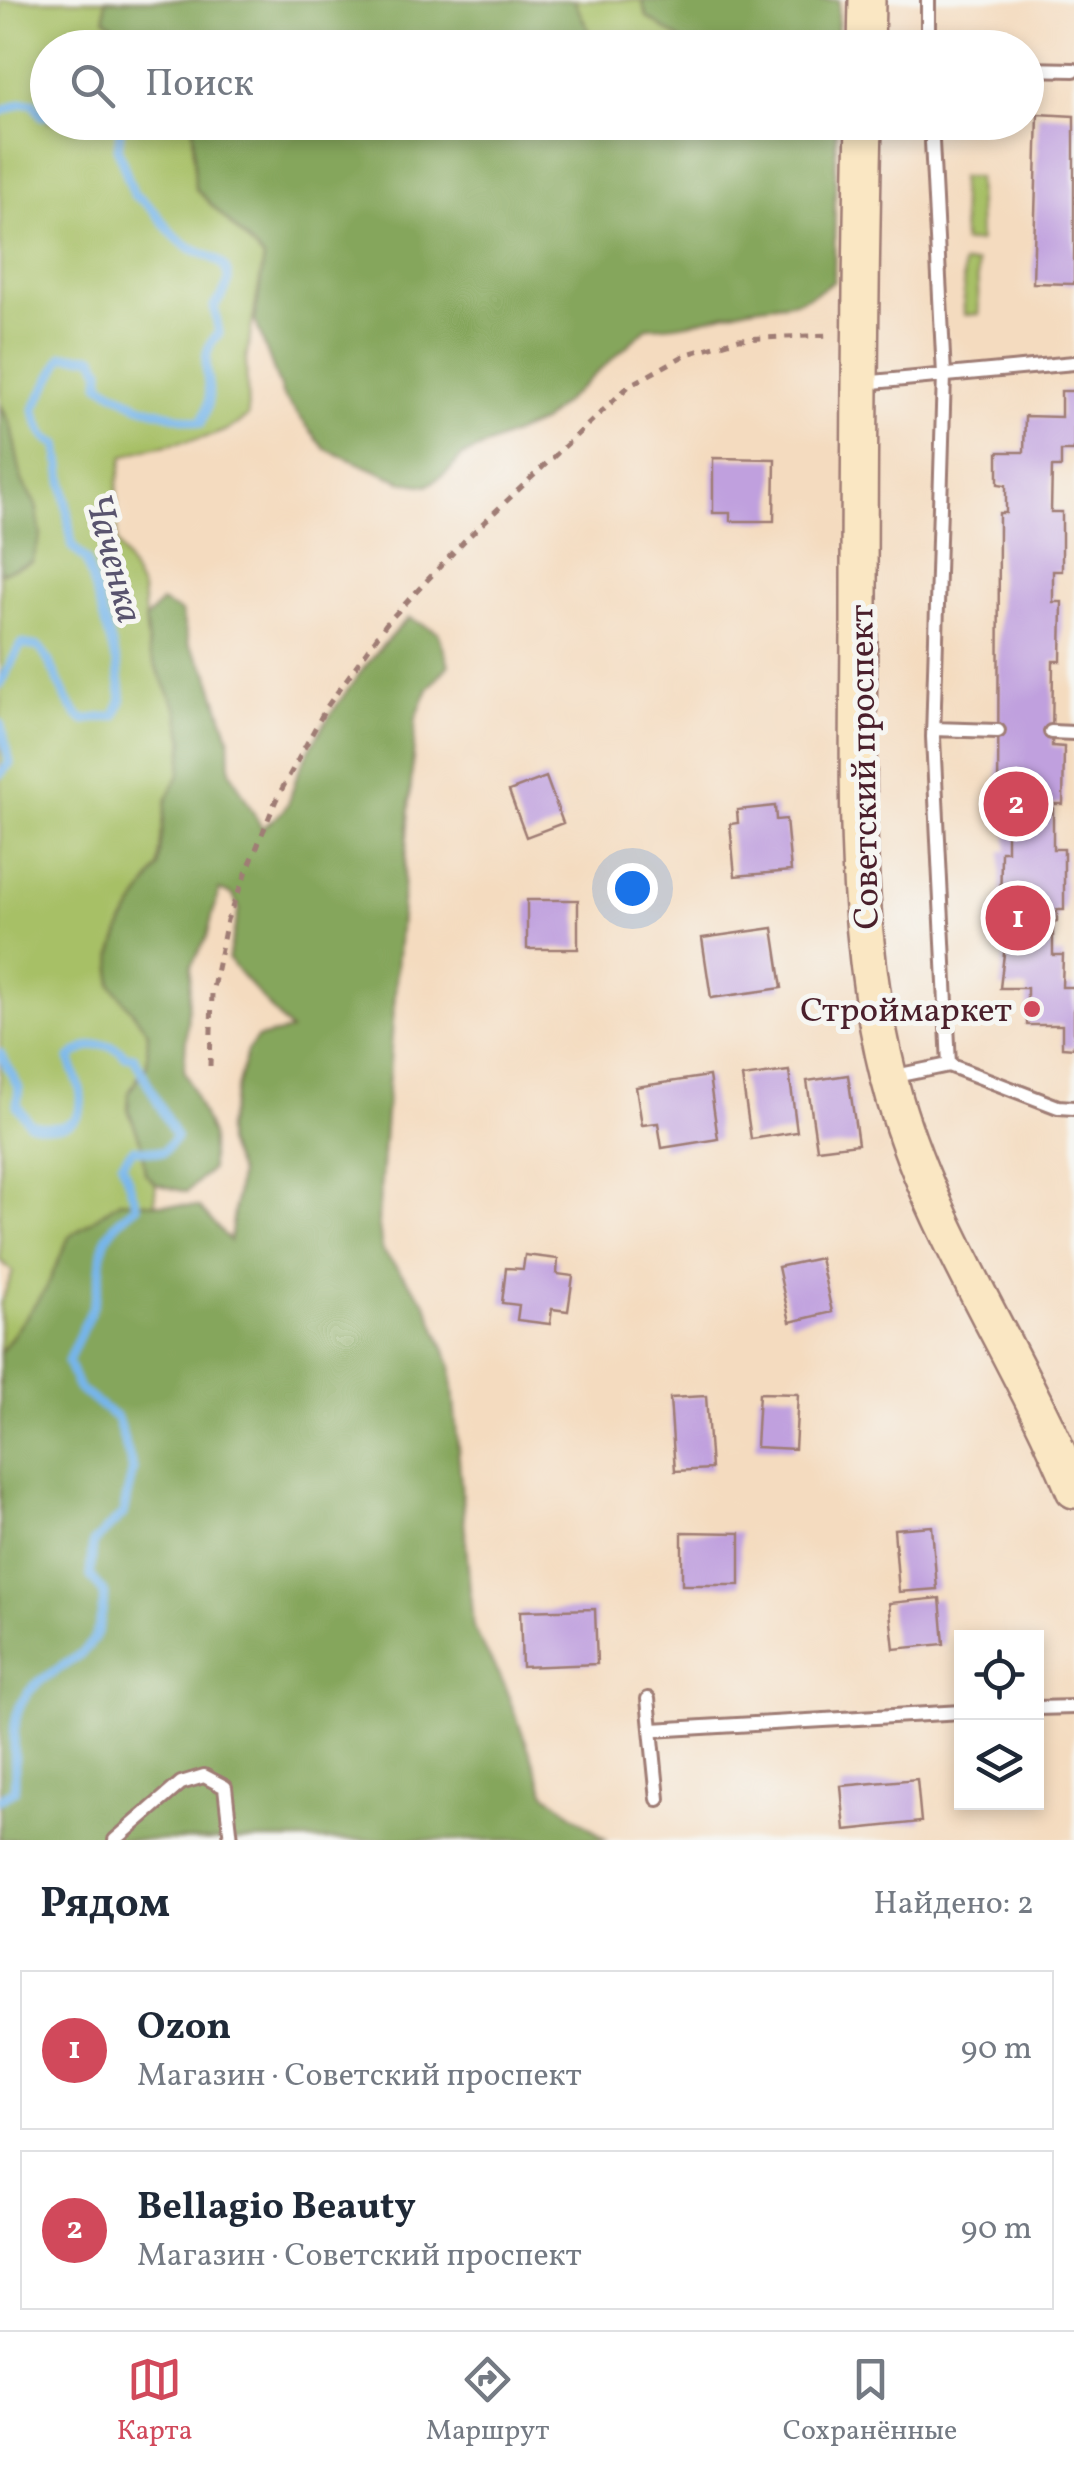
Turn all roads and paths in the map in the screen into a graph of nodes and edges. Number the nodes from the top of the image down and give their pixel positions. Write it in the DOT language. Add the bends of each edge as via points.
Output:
graph roads {
  1 [pos="868,0"];
  2 [pos="928,0"];
  3 [pos="867,30"];
  4 [pos="928,30"];
  5 [pos="1044,69"];
  6 [pos="1074,70"];
  7 [pos="864,140"];
  8 [pos="932,140"];
  9 [pos="859,334"];
  10 [pos="1074,364"];
  11 [pos="944,375"];
  12 [pos="859,384"];
  13 [pos="933,729"];
  14 [pos="998,731"];
  15 [pos="1052,732"];
  16 [pos="1074,733"];
  17 [pos="949,1065"];
  18 [pos="210,1066"];
  19 [pos="890,1078"];
  20 [pos="1074,1108"];
  21 [pos="1074,1490"];
  22 [pos="648,1699"];
  23 [pos="1074,1707"];
  24 [pos="1044,1708"];
  25 [pos="954,1712"];
  26 [pos="652,1730"];
  27 [pos="658,1799"];
  28 [pos="115,1840"];
  29 [pos="231,1840"];
  1 -- 3 [label="street"];
  2 -- 4 [label="lane"];
  5 -- 6 [label="lane"];
  7 -- 9 [label="street, Советский проспект"];
  8 -- 11 [label="lane"];
  9 -- 12 [label="street, Советский проспект"];
  9 -- 18 [label="path" via="739,339 687,354 628,386 386,624 326,708 276,800 227,920 212,993"];
  10 -- 11 [label="lane"];
  11 -- 12 [label="lane"];
  11 -- 13 [label="lane"];
  12 -- 19 [label="street, Советский проспект" via="858,844"];
  13 -- 14 [label="lane"];
  13 -- 17 [label="lane"];
  15 -- 16 [label="lane"];
  17 -- 19 [label="lane"];
  17 -- 20 [label="lane"];
  19 -- 21 [label="street, Советский проспект" via="913,1156"];
  22 -- 26 [label="lane"];
  23 -- 24 [label="lane"];
  25 -- 26 [label="lane"];
  26 -- 27 [label="lane"];
  28 -- 29 [label="lane" via="181,1783 204,1776 225,1787"];
}
